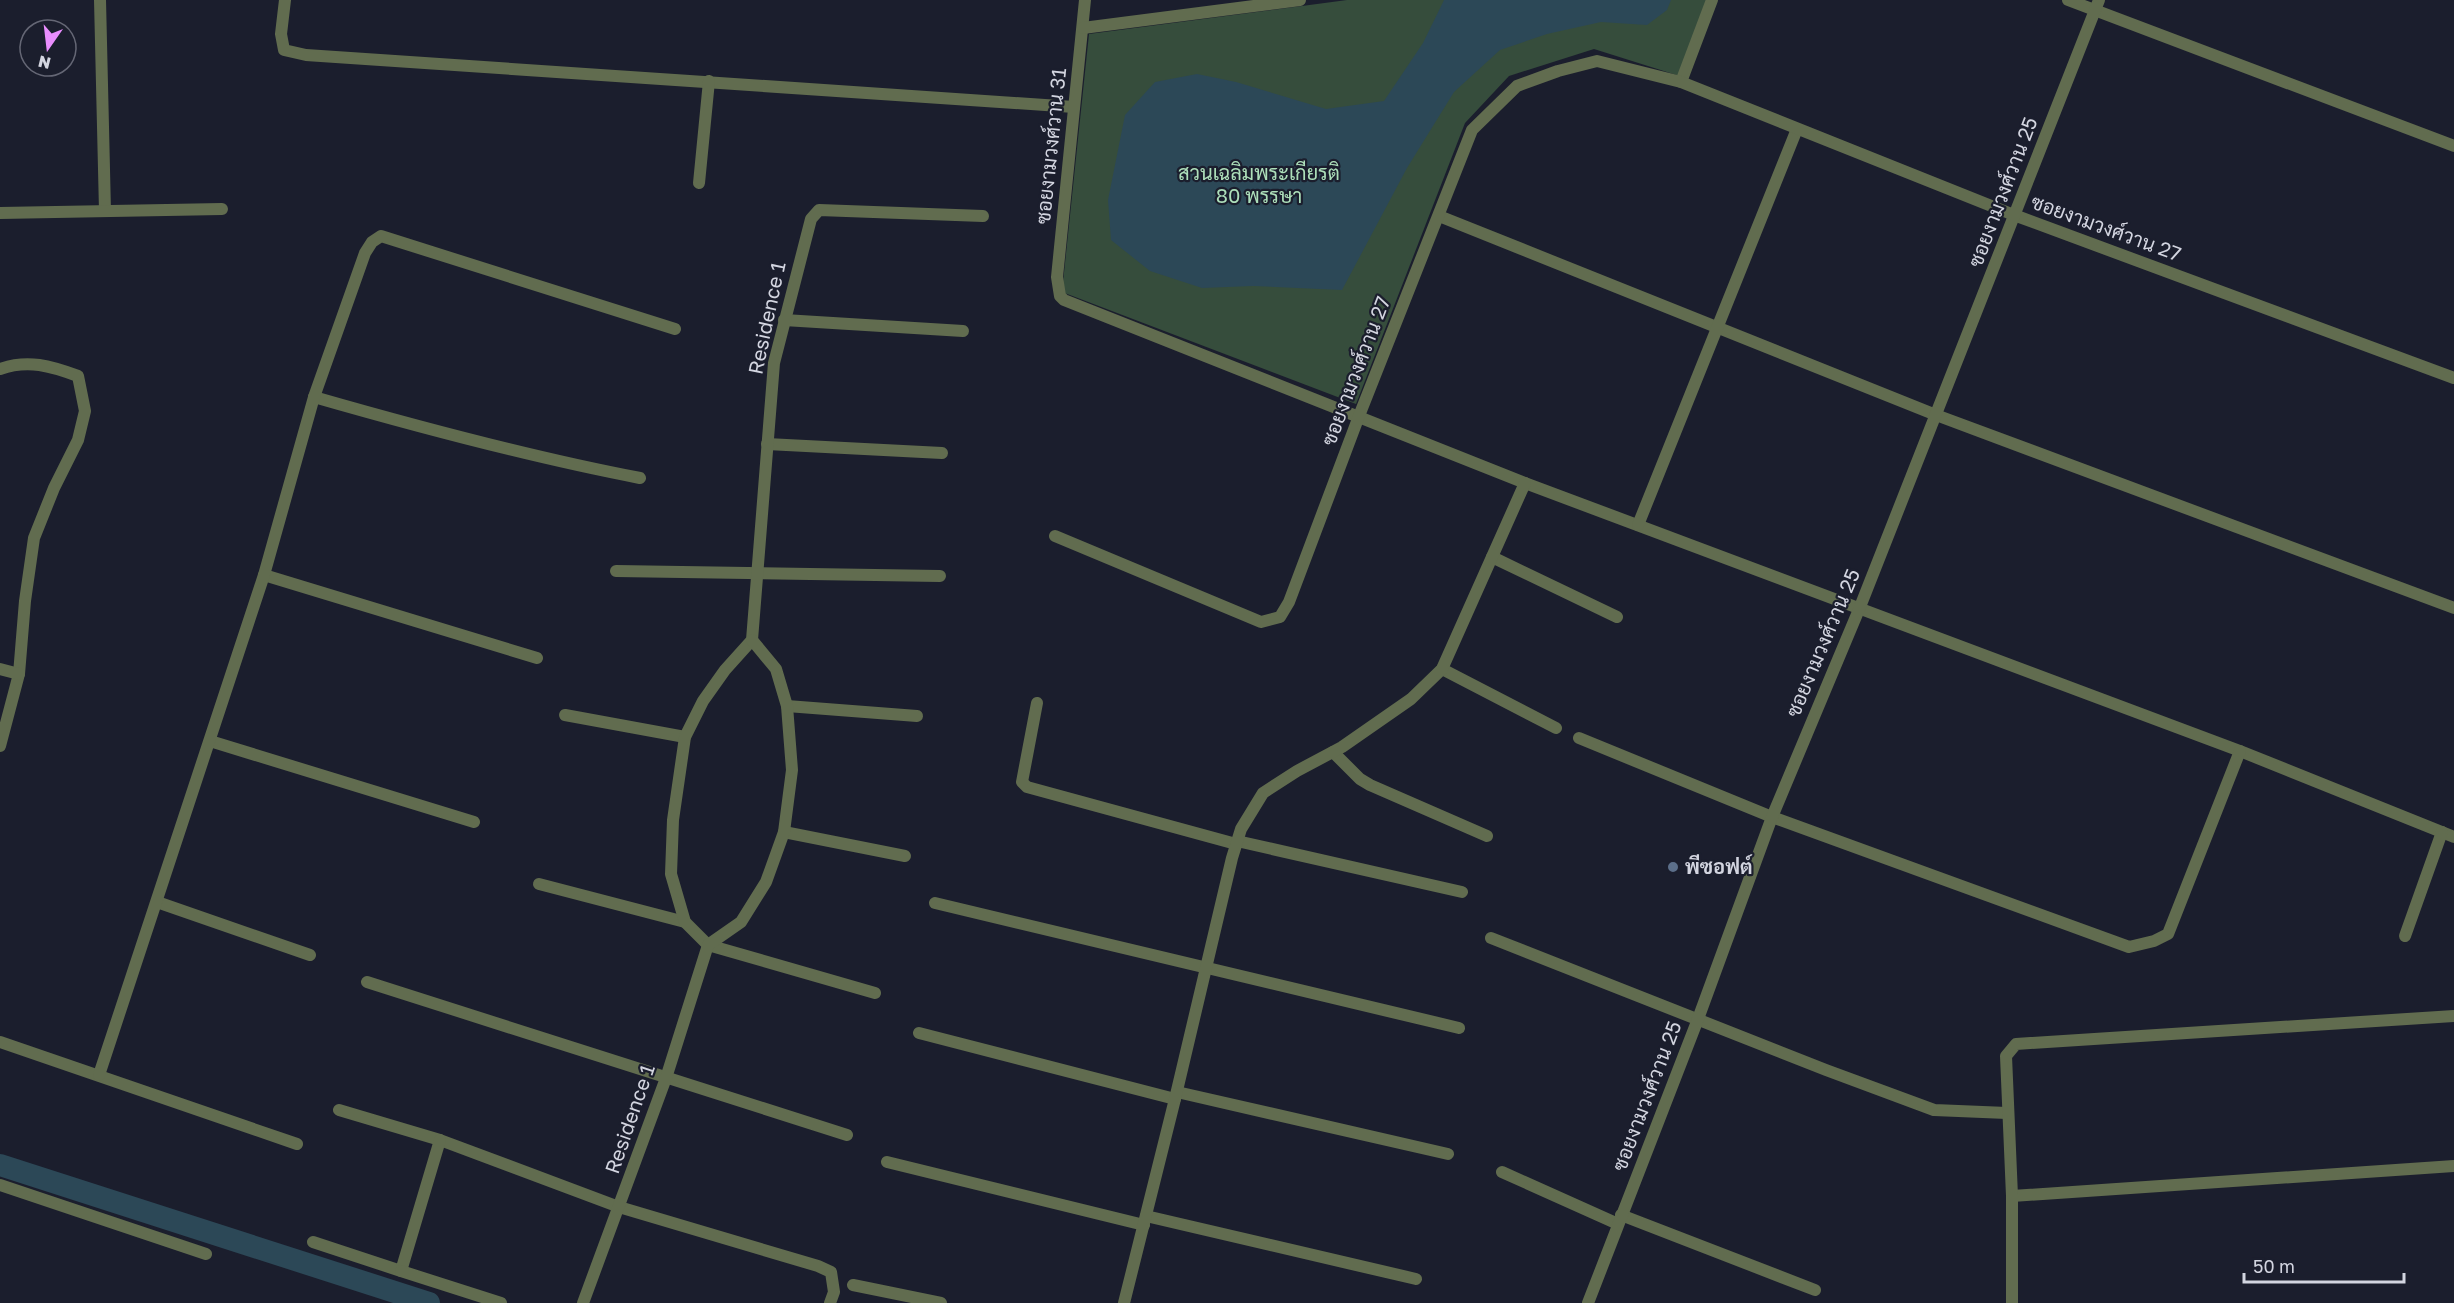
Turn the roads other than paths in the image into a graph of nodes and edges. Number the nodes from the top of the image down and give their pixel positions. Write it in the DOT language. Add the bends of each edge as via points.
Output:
graph roads {
  1 [pos="100,0"];
  2 [pos="285,0"];
  3 [pos="1085,0"];
  4 [pos="1300,0"];
  5 [pos="1712,0"];
  6 [pos="2068,0"];
  7 [pos="2096,5"];
  8 [pos="1083,28"];
  9 [pos="709,81"];
  10 [pos="1681,82"];
  11 [pos="1074,107"];
  12 [pos="1797,129"];
  13 [pos="2454,146"];
  14 [pos="699,183"];
  15 [pos="222,209"];
  16 [pos="105,211"];
  17 [pos="0,213"];
  18 [pos="2014,215"];
  19 [pos="983,216"];
  20 [pos="1439,216"];
  21 [pos="784,320"];
  22 [pos="1718,327"];
  23 [pos="675,329"];
  24 [pos="963,331"];
  25 [pos="0,369"];
  26 [pos="2454,378"];
  27 [pos="314,397"];
  28 [pos="1936,415"];
  29 [pos="1359,416"];
  30 [pos="767,444"];
  31 [pos="942,453"];
  32 [pos="640,478"];
  33 [pos="1525,483"];
  34 [pos="1638,525"];
  35 [pos="1055,536"];
  36 [pos="1492,557"];
  37 [pos="616,571"];
  38 [pos="758,574"];
  39 [pos="264,575"];
  40 [pos="940,576"];
  41 [pos="1860,607"];
  42 [pos="2454,608"];
  43 [pos="1617,617"];
  44 [pos="752,640"];
  45 [pos="537,658"];
  46 [pos="0,669"];
  47 [pos="1442,669"];
  48 [pos="20,674"];
  49 [pos="1037,703"];
  50 [pos="787,706"];
  51 [pos="565,715"];
  52 [pos="917,716"];
  53 [pos="1556,728"];
  54 [pos="684,737"];
  55 [pos="1579,738"];
  56 [pos="210,741"];
  57 [pos="0,746"];
  58 [pos="1333,752"];
  59 [pos="2240,752"];
  60 [pos="1772,818"];
  61 [pos="474,822"];
  62 [pos="783,832"];
  63 [pos="2448,835"];
  64 [pos="1487,836"];
  65 [pos="1237,842"];
  66 [pos="905,856"];
  67 [pos="539,884"];
  68 [pos="1462,892"];
  69 [pos="157,902"];
  70 [pos="935,903"];
  71 [pos="686,922"];
  72 [pos="2405,936"];
  73 [pos="1491,938"];
  74 [pos="708,945"];
  75 [pos="310,955"];
  76 [pos="1206,968"];
  77 [pos="366,982"];
  78 [pos="875,993"];
  79 [pos="2454,1016"];
  80 [pos="1698,1019"];
  81 [pos="1459,1028"];
  82 [pos="919,1033"];
  83 [pos="0,1042"];
  84 [pos="99,1075"];
  85 [pos="666,1078"];
  86 [pos="1176,1095"];
  87 [pos="339,1110"];
  88 [pos="2007,1113"];
  89 [pos="848,1135"];
  90 [pos="440,1140"];
  91 [pos="297,1144"];
  92 [pos="1448,1154"];
  93 [pos="887,1162"];
  94 [pos="2454,1166"];
  95 [pos="1502,1172"];
  96 [pos="0,1185"];
  97 [pos="2013,1196"];
  98 [pos="620,1206"];
  99 [pos="1145,1220"];
  100 [pos="1619,1220"];
  101 [pos="313,1242"];
  102 [pos="206,1254"];
  103 [pos="401,1271"];
  104 [pos="1416,1279"];
  105 [pos="853,1285"];
  106 [pos="1815,1290"];
  107 [pos="501,1303"];
  108 [pos="583,1303"];
  109 [pos="830,1303"];
  110 [pos="941,1303"];
  111 [pos="1124,1303"];
  112 [pos="1588,1303"];
  113 [pos="2012,1303"];
  1 -- 16 [label="street"];
  2 -- 9 [label="street" via="281,34 284,50 306,55"];
  3 -- 8 [label="street, ซอยงามวงศ์วาน 31"];
  4 -- 8 [label="street"];
  5 -- 10 [label="street"];
  6 -- 7 [label="street"];
  7 -- 13 [label="street"];
  7 -- 18 [label="street, ซอยงามวงศ์วาน 25"];
  8 -- 11 [label="street, ซอยงามวงศ์วาน 31"];
  9 -- 11 [label="street"];
  9 -- 14 [label="street"];
  10 -- 12 [label="street, ซอยงามวงศ์วาน 27"];
  10 -- 20 [label="street, ซอยงามวงศ์วาน 27" via="1597,61 1517,86 1472,130"];
  11 -- 29 [label="street, ซอยงามวงศ์วาน 31" via="1057,277 1060,296"];
  12 -- 18 [label="street, ซอยงามวงศ์วาน 27"];
  12 -- 22 [label="street"];
  15 -- 16 [label="street"];
  16 -- 17 [label="street"];
  18 -- 26 [label="street, ซอยงามวงศ์วาน 27"];
  18 -- 28 [label="street, ซอยงามวงศ์วาน 25"];
  19 -- 21 [label="street, Residence 1" via="819,210 809,223"];
  20 -- 22 [label="street"];
  20 -- 29 [label="street, ซอยงามวงศ์วาน 27"];
  21 -- 24 [label="street"];
  21 -- 30 [label="street, Residence 1" via="774,363"];
  22 -- 28 [label="street"];
  22 -- 34 [label="street"];
  23 -- 27 [label="street" via="381,236 365,253"];
  25 -- 48 [label="street" via="29,362 78,376 85,411 78,440 34,538"];
  27 -- 32 [label="street" via="423,429"];
  27 -- 39 [label="street"];
  28 -- 41 [label="street, ซอยงามวงศ์วาน 25"];
  28 -- 42 [label="street"];
  29 -- 33 [label="street"];
  29 -- 35 [label="street, ซอยงามวงศ์วาน 27" via="1280,617 1261,622"];
  30 -- 31 [label="street"];
  30 -- 38 [label="street, Residence 1"];
  33 -- 34 [label="street"];
  33 -- 36 [label="street"];
  34 -- 41 [label="street"];
  36 -- 43 [label="street"];
  36 -- 47 [label="street"];
  37 -- 38 [label="street"];
  38 -- 40 [label="street"];
  38 -- 44 [label="street, Residence 1"];
  39 -- 45 [label="street"];
  39 -- 56 [label="street"];
  41 -- 59 [label="street"];
  41 -- 60 [label="street, ซอยงามวงศ์วาน 25"];
  44 -- 50 [label="street" via="776,669"];
  44 -- 54 [label="street" via="702,701"];
  46 -- 48 [label="street"];
  47 -- 53 [label="street"];
  47 -- 58 [label="street" via="1411,699"];
  48 -- 57 [label="street"];
  49 -- 65 [label="street" via="1023,769 1022,782 1027,787"];
  50 -- 52 [label="street"];
  50 -- 62 [label="street" via="792,770"];
  51 -- 54 [label="street"];
  54 -- 71 [label="street" via="673,820 671,874"];
  55 -- 60 [label="street"];
  56 -- 61 [label="street"];
  56 -- 69 [label="street"];
  58 -- 64 [label="street" via="1370,785"];
  58 -- 65 [label="street" via="1263,793"];
  59 -- 60 [label="street" via="2168,933 2129,947"];
  59 -- 63 [label="street"];
  60 -- 80 [label="street, ซอยงามวงศ์วาน 25"];
  62 -- 66 [label="street"];
  62 -- 74 [label="street" via="766,882 741,922"];
  63 -- 72 [label="street"];
  65 -- 68 [label="street"];
  65 -- 76 [label="street"];
  67 -- 71 [label="street"];
  69 -- 75 [label="street"];
  69 -- 84 [label="street"];
  70 -- 76 [label="street"];
  71 -- 74 [label="street"];
  73 -- 80 [label="street"];
  74 -- 78 [label="street"];
  74 -- 85 [label="street, Residence 1"];
  76 -- 81 [label="street"];
  76 -- 86 [label="street"];
  77 -- 85 [label="street"];
  79 -- 88 [label="street" via="2016,1044 2006,1056"];
  80 -- 88 [label="street" via="1934,1110"];
  80 -- 100 [label="street, ซอยงามวงศ์วาน 25"];
  82 -- 86 [label="street"];
  83 -- 84 [label="street"];
  84 -- 91 [label="street"];
  85 -- 89 [label="street"];
  85 -- 98 [label="street, Residence 1"];
  86 -- 92 [label="street"];
  86 -- 99 [label="street"];
  87 -- 90 [label="street"];
  88 -- 97 [label="street"];
  90 -- 98 [label="street"];
  90 -- 103 [label="street"];
  93 -- 99 [label="street"];
  94 -- 97 [label="street"];
  95 -- 100 [label="street"];
  96 -- 102 [label="street"];
  97 -- 113 [label="street"];
  98 -- 108 [label="street, Residence 1"];
  98 -- 109 [label="street" via="831,1272 834,1292"];
  99 -- 104 [label="street"];
  99 -- 111 [label="street"];
  100 -- 106 [label="street"];
  100 -- 112 [label="street, ซอยงามวงศ์วาน 25"];
  101 -- 103 [label="street"];
  103 -- 107 [label="street"];
  105 -- 110 [label="street"];
}
